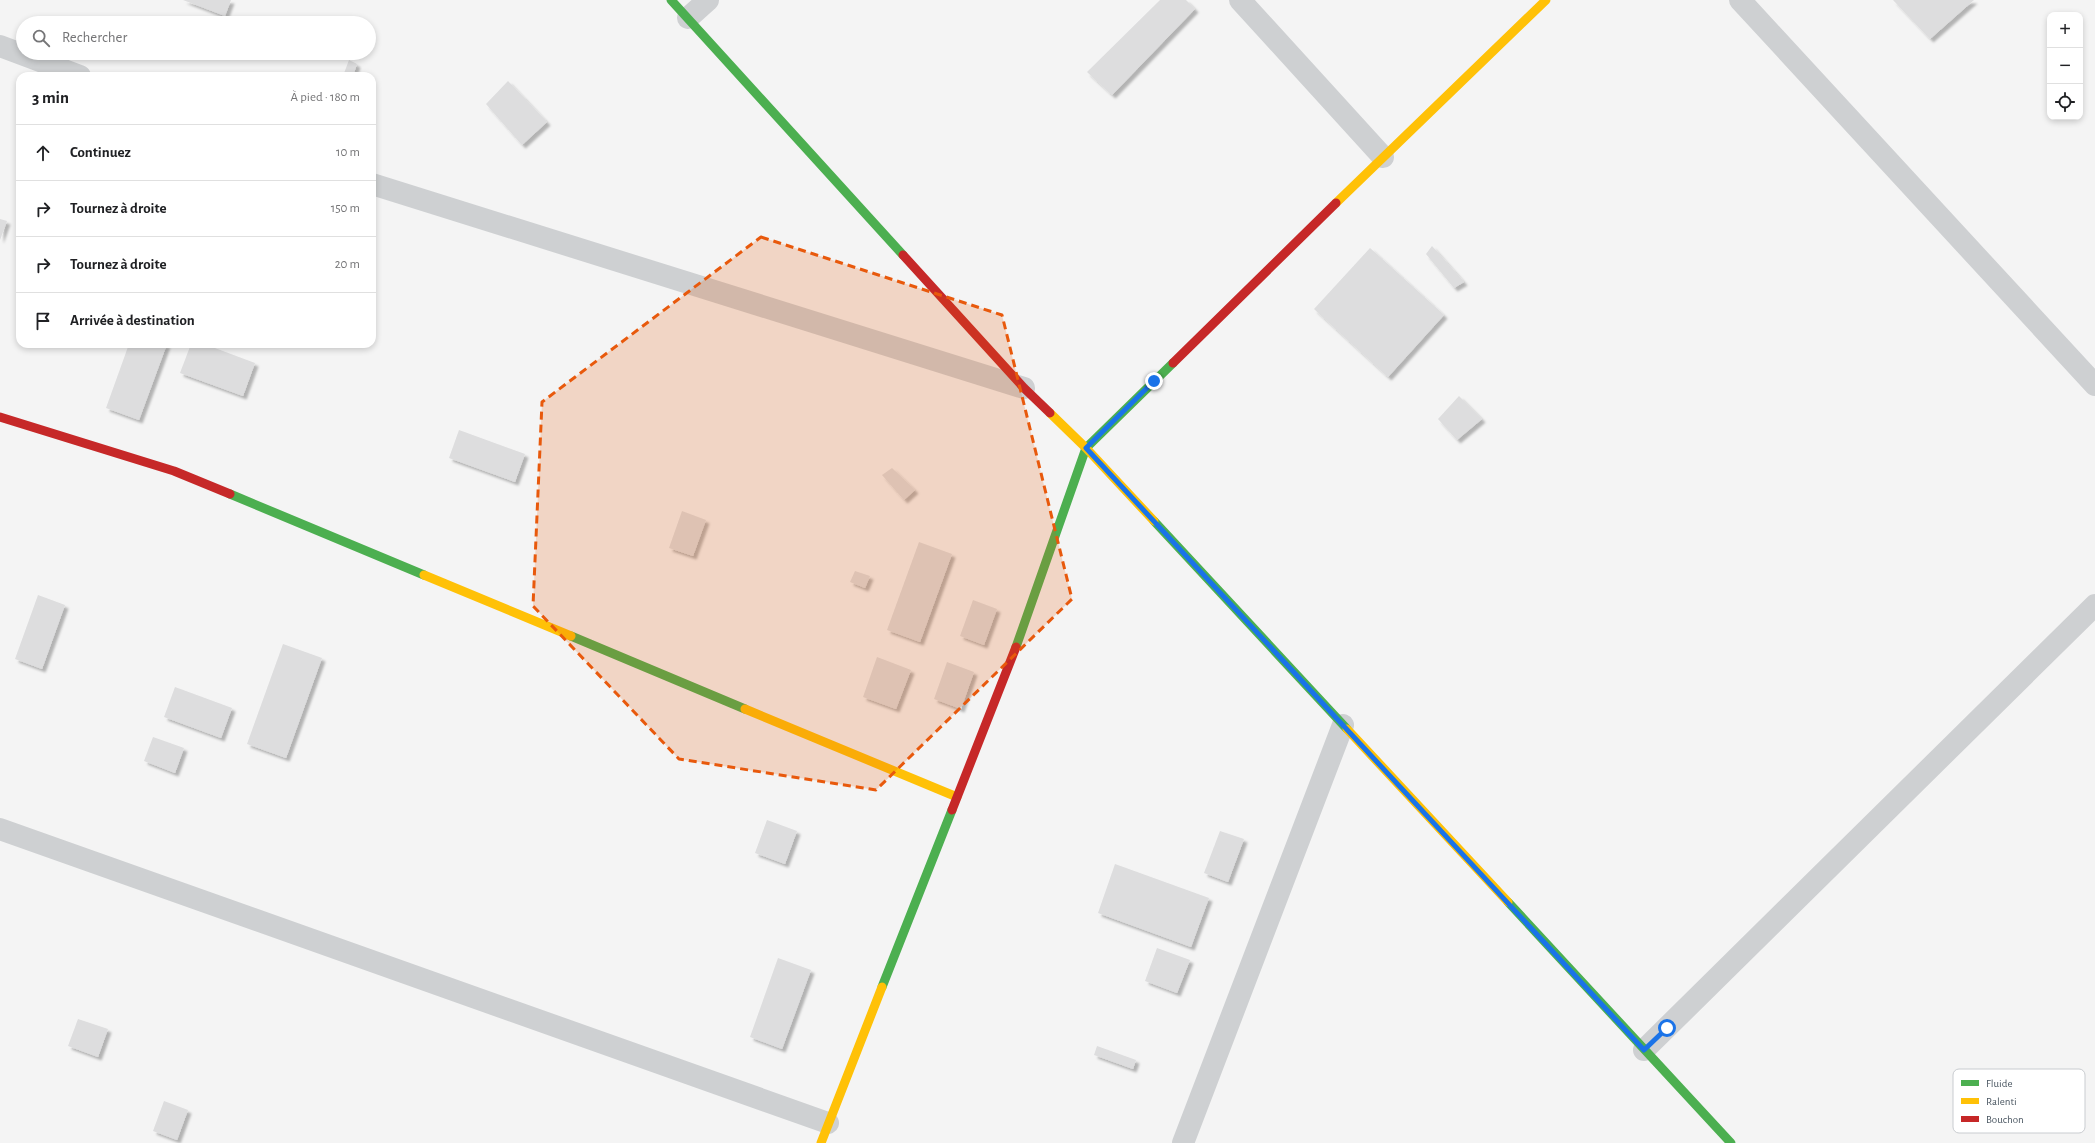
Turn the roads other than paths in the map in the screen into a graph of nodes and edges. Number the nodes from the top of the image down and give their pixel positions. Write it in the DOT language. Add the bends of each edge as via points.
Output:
graph roads {
  1 [pos="671,0"];
  2 [pos="708,0"];
  3 [pos="1240,0"];
  4 [pos="1546,0"];
  5 [pos="1740,0"];
  6 [pos="688,18"];
  7 [pos="0,46"];
  8 [pos="16,52"];
  9 [pos="37,60"];
  10 [pos="69,72"];
  11 [pos="1383,157"];
  12 [pos="376,185"];
  13 [pos="2095,385"];
  14 [pos="1024,388"];
  15 [pos="0,417"];
  16 [pos="1086,448"];
  17 [pos="2095,605"];
  18 [pos="1344,725"];
  19 [pos="957,797"];
  20 [pos="0,829"];
  21 [pos="1644,1050"];
  22 [pos="825,1133"];
  23 [pos="1182,1143"];
  24 [pos="1731,1143"];
  1 -- 6 [label="street"];
  2 -- 6 [label="street"];
  3 -- 11 [label="street"];
  4 -- 11 [label="street"];
  5 -- 13 [label="street"];
  6 -- 14 [label="street"];
  7 -- 8 [label="street"];
  9 -- 10 [label="street"];
  11 -- 16 [label="street"];
  12 -- 14 [label="street"];
  14 -- 16 [label="street"];
  15 -- 19 [label="street" via="174,471"];
  16 -- 18 [label="street"];
  16 -- 19 [label="street" via="1020,639"];
  17 -- 21 [label="street"];
  18 -- 21 [label="street"];
  18 -- 23 [label="street"];
  19 -- 22 [label="street"];
  20 -- 22 [label="street"];
  21 -- 24 [label="street"];
}
